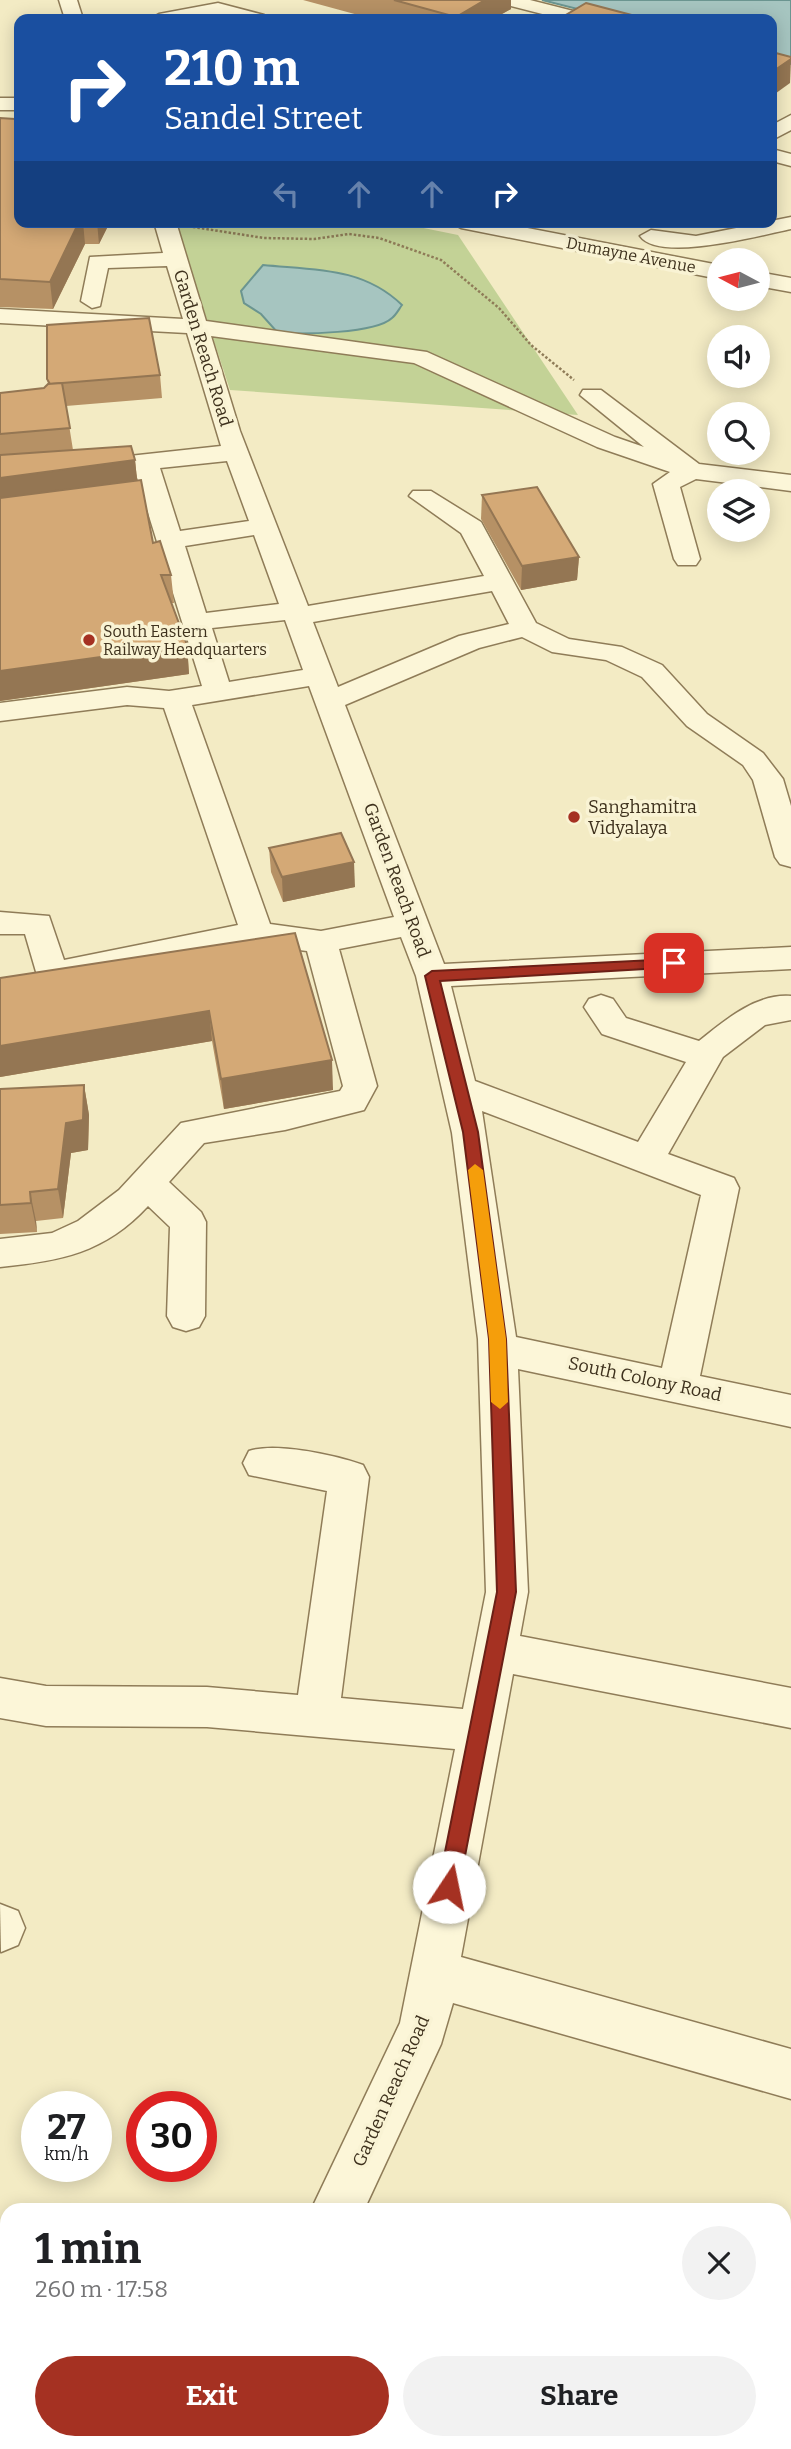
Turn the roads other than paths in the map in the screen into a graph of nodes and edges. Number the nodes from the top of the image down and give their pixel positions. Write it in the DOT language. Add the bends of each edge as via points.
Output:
graph roads {
  1 [pos="509,0"];
  2 [pos="226,4"];
  3 [pos="181,14"];
  4 [pos="247,14"];
  5 [pos="559,14"];
  6 [pos="167,228"];
  7 [pos="492,228"];
  8 [pos="767,228"];
  9 [pos="629,232"];
  10 [pos="176,259"];
  11 [pos="707,270"];
  12 [pos="770,281"];
  13 [pos="791,285"];
  14 [pos="92,302"];
  15 [pos="0,316"];
  16 [pos="199,327"];
  17 [pos="592,395"];
  18 [pos="237,452"];
  19 [pos="145,462"];
  20 [pos="93,467"];
  21 [pos="692,471"];
  22 [pos="791,483"];
  23 [pos="422,496"];
  24 [pos="265,526"];
  25 [pos="170,540"];
  26 [pos="687,559"];
  27 [pos="500,581"];
  28 [pos="298,613"];
  29 [pos="197,622"];
  30 [pos="525,628"];
  31 [pos="327,688"];
  32 [pos="218,692"];
  33 [pos="175,699"];
  34 [pos="0,712"];
  35 [pos="791,858"];
  36 [pos="0,923"];
  37 [pos="414,924"];
  38 [pos="257,933"];
  39 [pos="320,942"];
  40 [pos="791,958"];
  41 [pos="432,976"];
  42 [pos="601,1007"];
  43 [pos="791,1008"];
  44 [pos="707,1056"];
  45 [pos="460,1089"];
  46 [pos="646,1160"];
  47 [pos="148,1184"];
  48 [pos="0,1253"];
  49 [pos="186,1316"];
  50 [pos="498,1349"];
  51 [pos="678,1386"];
  52 [pos="791,1411"];
  53 [pos="263,1463"];
  54 [pos="495,1651"];
  55 [pos="0,1698"];
  56 [pos="791,1708"];
  57 [pos="317,1716"];
  58 [pos="479,1731"];
  59 [pos="436,1974"];
  60 [pos="791,2074"];
  61 [pos="340,2203"];
  1 -- 5 [label="street"];
  2 -- 3 [label="street"];
  2 -- 4 [label="street"];
  6 -- 10 [label="street, Garden Reach Road"];
  7 -- 11 [label="street, Dumayne Avenue"];
  8 -- 9 [label="street" via="696,243"];
  10 -- 14 [label="street" via="98,262"];
  10 -- 16 [label="street, Garden Reach Road"];
  12 -- 13 [label="street"];
  15 -- 16 [label="street"];
  16 -- 18 [label="street, Garden Reach Road"];
  16 -- 21 [label="street" via="419,358 606,442"];
  17 -- 21 [label="street"];
  18 -- 19 [label="street"];
  18 -- 24 [label="street, Garden Reach Road"];
  19 -- 20 [label="street"];
  19 -- 25 [label="street" via="143,498"];
  21 -- 22 [label="street"];
  21 -- 26 [label="street" via="666,484"];
  23 -- 27 [label="street" via="472,528"];
  24 -- 25 [label="street"];
  24 -- 28 [label="street, Garden Reach Road"];
  25 -- 29 [label="street"];
  27 -- 28 [label="street"];
  27 -- 30 [label="street"];
  28 -- 29 [label="street"];
  28 -- 31 [label="street, Garden Reach Road"];
  29 -- 32 [label="street"];
  30 -- 31 [label="street"];
  30 -- 35 [label="street" via="562,646 612,653 652,671 697,720 753,759 768,779"];
  31 -- 32 [label="street"];
  31 -- 37 [label="street, Garden Reach Road"];
  32 -- 33 [label="street"];
  33 -- 34 [label="street" via="127,696"];
  33 -- 38 [label="street"];
  36 -- 38 [label="street" via="38,924 51,974"];
  37 -- 39 [label="street"];
  37 -- 41 [label="street, Garden Reach Road"];
  38 -- 39 [label="street"];
  39 -- 47 [label="street" via="360,1086 352,1101 194,1132"];
  40 -- 41 [label="street"];
  41 -- 45 [label="street, Garden Reach Road"];
  42 -- 44 [label="street" via="614,1026"];
  43 -- 44 [label="lane" via="753,1017"];
  44 -- 46 [label="lane"];
  45 -- 46 [label="street"];
  45 -- 50 [label="street, Garden Reach Road" via="470,1132"];
  46 -- 51 [label="street" via="721,1188"];
  47 -- 48 [label="street" via="91,1231 57,1247"];
  47 -- 49 [label="street" via="188,1222"];
  50 -- 51 [label="street, South Colony Road"];
  50 -- 54 [label="street, Garden Reach Road" via="507,1592"];
  51 -- 52 [label="street, South Colony Road"];
  53 -- 57 [label="street" via="349,1477"];
  54 -- 56 [label="street"];
  54 -- 58 [label="street, Garden Reach Road"];
  55 -- 57 [label="street" via="46,1706 207,1707"];
  57 -- 58 [label="street"];
  58 -- 59 [label="street, Garden Reach Road" via="443,1913"];
  59 -- 60 [label="street"];
  59 -- 61 [label="street, Garden Reach Road" via="424,2027"];
}
